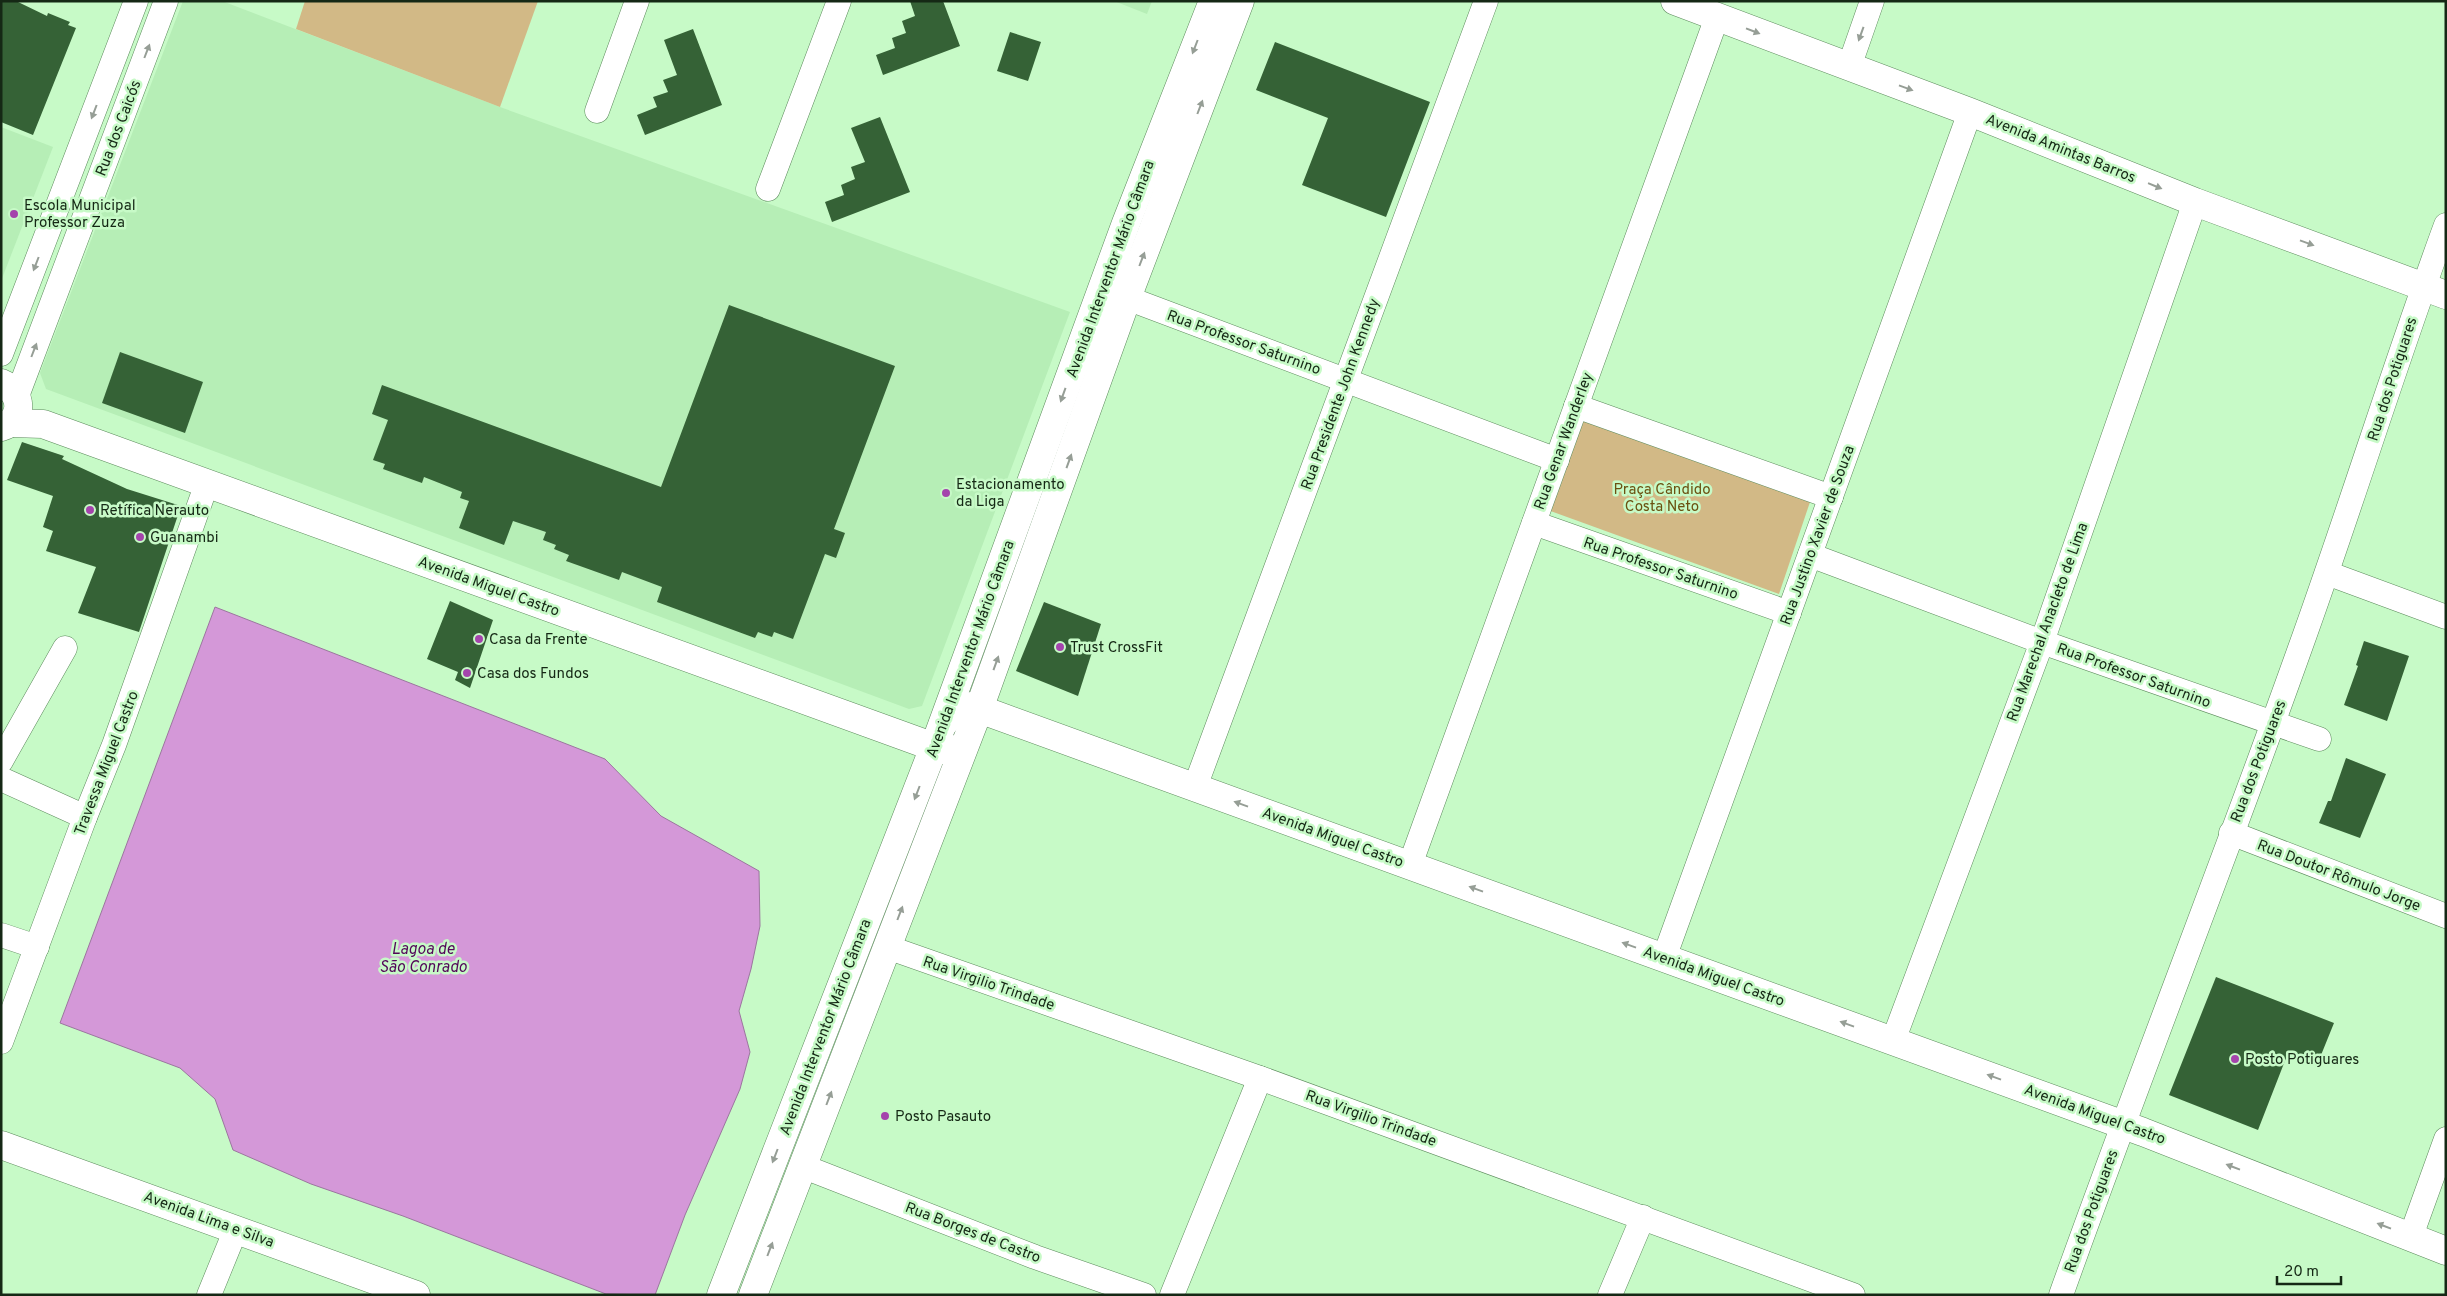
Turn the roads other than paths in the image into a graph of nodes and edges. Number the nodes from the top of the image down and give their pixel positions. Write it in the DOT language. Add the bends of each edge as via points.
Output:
graph roads {
  1 [pos="136,1"];
  2 [pos="166,1"];
  3 [pos="638,1"];
  4 [pos="838,1"];
  5 [pos="1212,1"];
  6 [pos="1240,1"];
  7 [pos="1486,1"];
  8 [pos="1675,1"];
  9 [pos="1872,1"];
  10 [pos="1717,17"];
  11 [pos="1849,67"];
  12 [pos="107,78"];
  13 [pos="134,86"];
  14 [pos="597,111"];
  15 [pos="1970,112"];
  16 [pos="768,189"];
  17 [pos="2195,202"];
  18 [pos="2446,224"];
  19 [pos="2434,291"];
  20 [pos="1127,298"];
  21 [pos="1,354"];
  22 [pos="1345,379"];
  23 [pos="1576,406"];
  24 [pos="8,413"];
  25 [pos="1557,460"];
  26 [pos="206,483"];
  27 [pos="1831,497"];
  28 [pos="1534,523"];
  29 [pos="1810,555"];
  30 [pos="2327,573"];
  31 [pos="1789,613"];
  32 [pos="2446,617"];
  33 [pos="2042,642"];
  34 [pos="65,648"];
  35 [pos="979,709"];
  36 [pos="2273,725"];
  37 [pos="939,735"];
  38 [pos="2319,739"];
  39 [pos="965,744"];
  40 [pos="1,761"];
  41 [pos="1,779"];
  42 [pos="1195,787"];
  43 [pos="85,817"];
  44 [pos="2231,833"];
  45 [pos="1410,866"];
  46 [pos="2446,916"];
  47 [pos="1,935"];
  48 [pos="37,947"];
  49 [pos="887,947"];
  50 [pos="1664,958"];
  51 [pos="1893,1041"];
  52 [pos="1,1042"];
  53 [pos="1260,1078"];
  54 [pos="2122,1124"];
  55 [pos="2446,1139"];
  56 [pos="1,1145"];
  57 [pos="802,1166"];
  58 [pos="1643,1217"];
  59 [pos="236,1229"];
  60 [pos="2411,1236"];
  61 [pos="2446,1251"];
  62 [pos="209,1295"];
  63 [pos="416,1295"];
  64 [pos="721,1295"];
  65 [pos="753,1295"];
  66 [pos="1144,1295"];
  67 [pos="1172,1295"];
  68 [pos="1610,1295"];
  69 [pos="1853,1295"];
  70 [pos="2061,1295"];
  1 -- 12 [label="street, Rua dos Caicós"];
  13 -- 2 [label="street, Rua dos Caicós, one-way"];
  3 -- 14 [label="street"];
  4 -- 16 [label="street"];
  5 -- 37 [label="main road, Avenida Interventor Mário Câmara, one-way" via="1126,223"];
  20 -- 6 [label="main road, Avenida Interventor Mário Câmara, one-way"];
  7 -- 22 [label="street, Rua Presidente John Kennedy"];
  8 -- 10 [label="main road, Avenida Amintas Barros"];
  9 -- 11 [label="street, one-way"];
  10 -- 11 [label="main road, Avenida Amintas Barros, one-way"];
  10 -- 23 [label="street, Rua Genar Wanderley"];
  11 -- 15 [label="main road, Avenida Amintas Barros, one-way"];
  12 -- 13 [label="street"];
  12 -- 21 [label="street, Rua dos Caicós, one-way"];
  24 -- 13 [label="street, Rua dos Caicós, one-way"];
  15 -- 17 [label="main road, Avenida Amintas Barros, one-way"];
  15 -- 27 [label="street, Rua Justino Xavier de Souza"];
  17 -- 19 [label="main road, Avenida Amintas Barros, one-way"];
  17 -- 33 [label="street, Rua Marechal Anacleto de Lima"];
  18 -- 19 [label="street, Rua dos Potiguares"];
  19 -- 30 [label="street, Rua dos Potiguares"];
  20 -- 22 [label="street, Rua Professor Saturnino"];
  35 -- 20 [label="main road, Avenida Interventor Mário Câmara, one-way"];
  22 -- 25 [label="street, Rua Professor Saturnino"];
  22 -- 42 [label="street, Rua Presidente John Kennedy"];
  23 -- 25 [label="street, Rua Genar Wanderley"];
  23 -- 27 [label="street"];
  24 -- 26 [label="main road, Avenida Miguel Castro"];
  25 -- 28 [label="street, Rua Genar Wanderley"];
  26 -- 37 [label="main road, Avenida Miguel Castro"];
  26 -- 43 [label="street, Travessa Miguel Castro" via="114,745"];
  27 -- 29 [label="street, Rua Justino Xavier de Souza"];
  28 -- 31 [label="street, Rua Professor Saturnino"];
  28 -- 45 [label="street, Rua Genar Wanderley"];
  29 -- 31 [label="street, Rua Justino Xavier de Souza"];
  29 -- 33 [label="street, Rua Professor Saturnino"];
  30 -- 32 [label="street"];
  30 -- 36 [label="street, Rua dos Potiguares"];
  31 -- 50 [label="street, Rua Justino Xavier de Souza"];
  33 -- 36 [label="street, Rua Professor Saturnino"];
  33 -- 51 [label="street, Rua Marechal Anacleto de Lima"];
  34 -- 40 [label="street"];
  35 -- 37 [label="main road" via="963,706 954,711"];
  35 -- 39 [label="main road, Avenida Interventor Mário Câmara"];
  35 -- 42 [label="main road, Avenida Miguel Castro"];
  36 -- 38 [label="street, Rua Professor Saturnino"];
  36 -- 44 [label="street, Rua dos Potiguares"];
  37 -- 39 [label="main road" via="950,750"];
  37 -- 64 [label="main road, Avenida Interventor Mário Câmara, one-way"];
  49 -- 39 [label="main road, Avenida Interventor Mário Câmara, one-way"];
  41 -- 43 [label="street"];
  45 -- 42 [label="main road, Avenida Miguel Castro, one-way"];
  43 -- 48 [label="street, Travessa Miguel Castro"];
  44 -- 46 [label="street, Rua Doutor Rômulo Jorge"];
  44 -- 54 [label="street, Rua dos Potiguares"];
  50 -- 45 [label="main road, Avenida Miguel Castro, one-way"];
  47 -- 48 [label="street"];
  48 -- 52 [label="street, Travessa Miguel Castro"];
  49 -- 53 [label="street, Rua Virgilio Trindade"];
  57 -- 49 [label="main road, Avenida Interventor Mário Câmara, one-way"];
  51 -- 50 [label="main road, Avenida Miguel Castro, one-way"];
  54 -- 51 [label="main road, Avenida Miguel Castro, one-way"];
  53 -- 58 [label="street, Rua Virgilio Trindade"];
  53 -- 67 [label="street"];
  60 -- 54 [label="main road, Avenida Miguel Castro, one-way"];
  54 -- 70 [label="street, Rua dos Potiguares"];
  55 -- 60 [label="street"];
  56 -- 59 [label="main road, Avenida Lima e Silva"];
  65 -- 57 [label="main road, Avenida Interventor Mário Câmara, one-way"];
  57 -- 66 [label="street, Rua Borges de Castro" via="1036,1257"];
  58 -- 68 [label="street"];
  58 -- 69 [label="street, Rua Virgilio Trindade"];
  59 -- 62 [label="street"];
  59 -- 63 [label="main road, Avenida Lima e Silva"];
  60 -- 61 [label="main road, Avenida Miguel Castro"];
}
